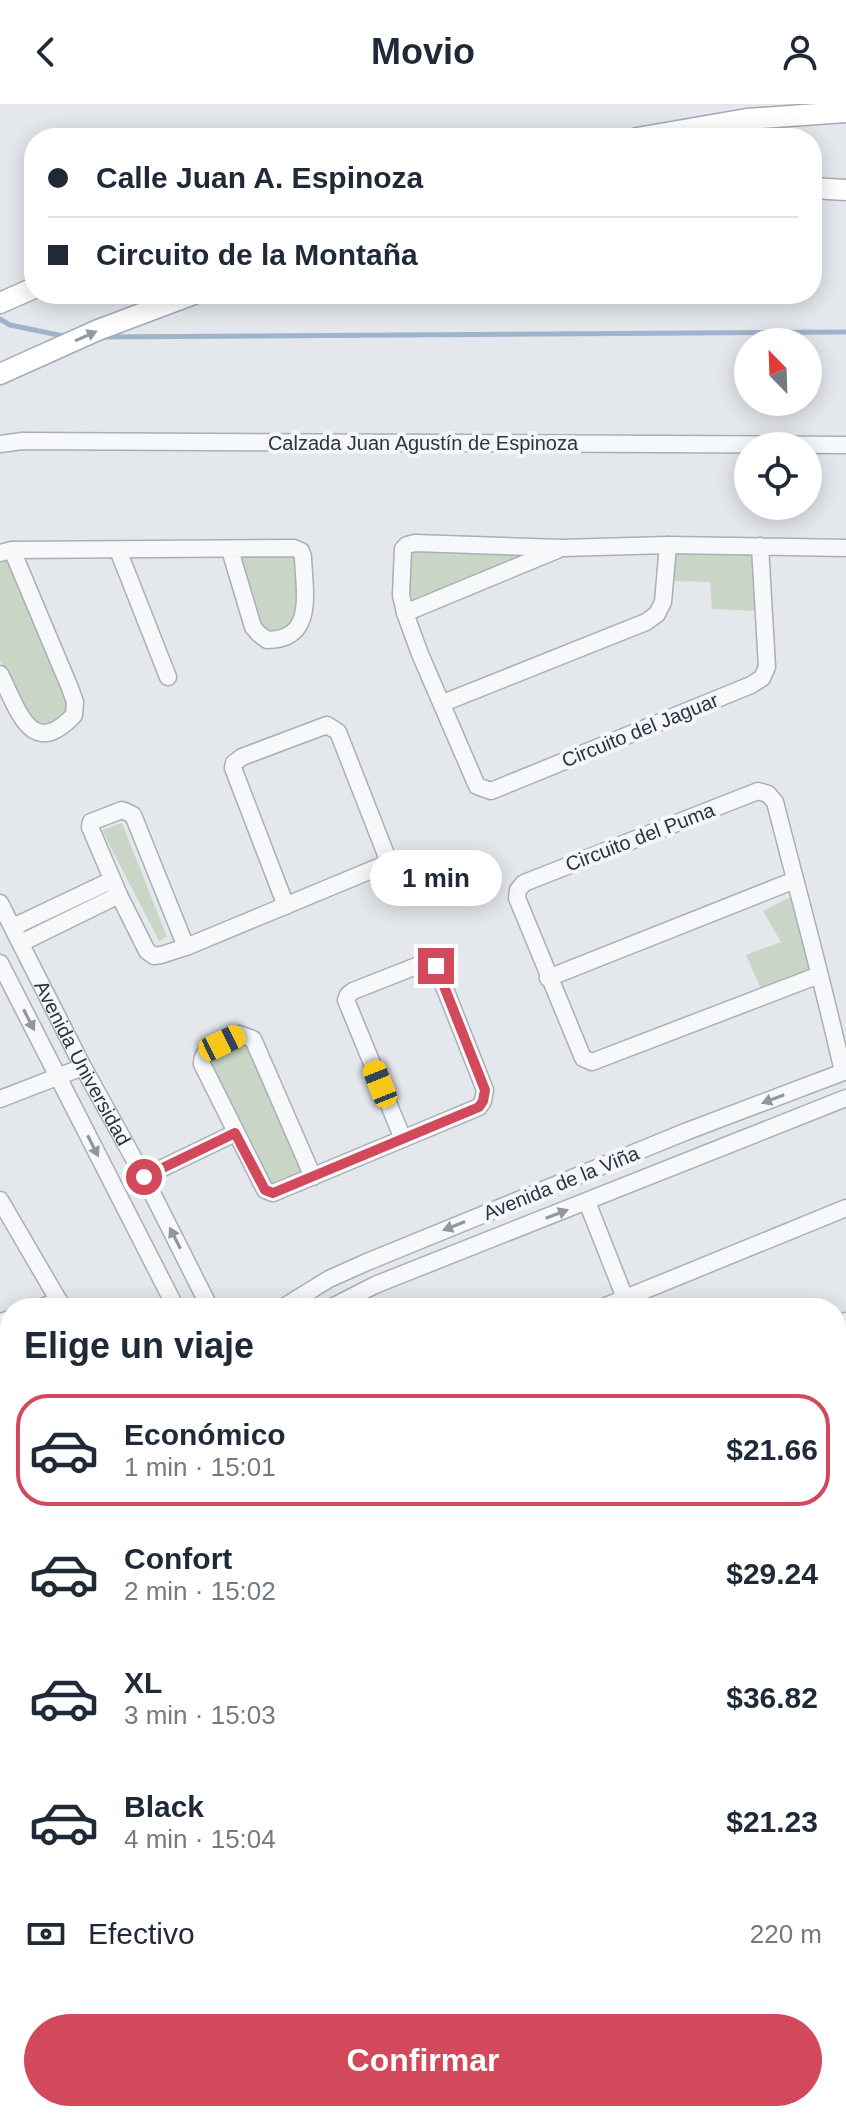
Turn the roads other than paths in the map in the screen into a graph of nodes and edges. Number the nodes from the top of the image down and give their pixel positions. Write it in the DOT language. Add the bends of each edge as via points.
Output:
graph roads {
  1 [pos="846,112"];
  2 [pos="695,128"];
  3 [pos="822,189"];
  4 [pos="846,190"];
  5 [pos="24,292"];
  6 [pos="3,299"];
  7 [pos="166,304"];
  8 [pos="0,374"];
  9 [pos="0,444"];
  10 [pos="846,445"];
  11 [pos="668,545"];
  12 [pos="760,546"];
  13 [pos="562,548"];
  14 [pos="846,548"];
  15 [pos="118,550"];
  16 [pos="230,550"];
  17 [pos="6,552"];
  18 [pos="405,613"];
  19 [pos="0,674"];
  20 [pos="168,677"];
  21 [pos="443,703"];
  22 [pos="795,880"];
  23 [pos="116,887"];
  24 [pos="0,903"];
  25 [pos="286,906"];
  26 [pos="13,927"];
  27 [pos="21,943"];
  28 [pos="186,947"];
  29 [pos="0,963"];
  30 [pos="819,975"];
  31 [pos="548,978"];
  32 [pos="83,1067"];
  33 [pos="845,1072"];
  34 [pos="58,1077"];
  35 [pos="846,1098"];
  36 [pos="0,1099"];
  37 [pos="685,1132"];
  38 [pos="235,1133"];
  39 [pos="403,1139"];
  40 [pos="696,1157"];
  41 [pos="144,1177"];
  42 [pos="313,1177"];
  43 [pos="587,1202"];
  44 [pos="508,1204"];
  45 [pos="2,1208"];
  46 [pos="846,1208"];
  47 [pos="518,1229"];
  48 [pos="57,1298"];
  49 [pos="171,1298"];
  50 [pos="205,1298"];
  51 [pos="298,1298"];
  52 [pos="350,1298"];
  53 [pos="625,1298"];
  1 -- 2 [label="main road"];
  3 -- 4 [label="main road"];
  5 -- 6 [label="main road"];
  8 -- 7 [label="main road, one-way"];
  9 -- 10 [label="street, Calzada Juan Agustín de Espinoza"];
  11 -- 12 [label="street, Circuito del Jaguar"];
  11 -- 13 [label="street, Circuito del Jaguar"];
  11 -- 21 [label="street" via="663,602 646,622"];
  12 -- 14 [label="street, Circuito del Jaguar"];
  12 -- 21 [label="street, Circuito del Jaguar" via="767,667 751,685 491,791 477,786"];
  13 -- 18 [label="street, Circuito del Jaguar"];
  13 -- 18 [label="street, Circuito del Jaguar" via="407,545 401,595"];
  15 -- 16 [label="street"];
  15 -- 17 [label="street"];
  15 -- 20 [label="street"];
  16 -- 16 [label="street" via="301,551 304,612 291,635 267,640 253,627"];
  17 -- 19 [label="street" via="70,688 74,715 51,732 33,732"];
  18 -- 21 [label="street, Circuito del Jaguar"];
  22 -- 30 [label="street, Circuito del Puma"];
  22 -- 31 [label="street"];
  22 -- 31 [label="street, Circuito del Puma" via="775,802 758,791 554,871 524,883 517,898"];
  23 -- 26 [label="street"];
  23 -- 27 [label="street"];
  23 -- 28 [label="street" via="147,951 154,956"];
  23 -- 28 [label="street" via="90,827 95,819 122,810 133,815"];
  24 -- 26 [label="street, Avenida Universidad"];
  25 -- 25 [label="street" via="386,862 338,732 327,725 234,763"];
  25 -- 28 [label="street"];
  26 -- 27 [label="street, Avenida Universidad"];
  27 -- 32 [label="street, Avenida Universidad"];
  29 -- 34 [label="street, Avenida Universidad, one-way"];
  30 -- 31 [label="street, Circuito del Puma" via="592,1062 583,1058"];
  30 -- 33 [label="street, Circuito del Puma"];
  32 -- 34 [label="street"];
  32 -- 41 [label="street, Avenida Universidad"];
  33 -- 37 [label="street, Avenida de la Viña, one-way"];
  34 -- 36 [label="street"];
  34 -- 49 [label="street, Avenida Universidad, one-way"];
  35 -- 40 [label="street, Avenida de la Viña"];
  37 -- 40 [label="street"];
  37 -- 44 [label="street, Avenida de la Viña"];
  38 -- 41 [label="street"];
  38 -- 42 [label="street" via="268,1192"];
  38 -- 42 [label="street" via="201,1057 239,1034 253,1039"];
  39 -- 39 [label="street" via="479,1107 485,1095 436,966 430,963 353,991 346,1000"];
  39 -- 42 [label="street"];
  40 -- 43 [label="street, Avenida de la Viña"];
  50 -- 41 [label="street, Avenida Universidad, one-way"];
  47 -- 43 [label="street, Avenida de la Viña, one-way"];
  43 -- 53 [label="street"];
  44 -- 47 [label="street"];
  44 -- 51 [label="street, Avenida de la Viña, one-way" via="329,1279"];
  45 -- 48 [label="street"];
  46 -- 53 [label="street"];
  47 -- 52 [label="street, Avenida de la Viña"];
}
